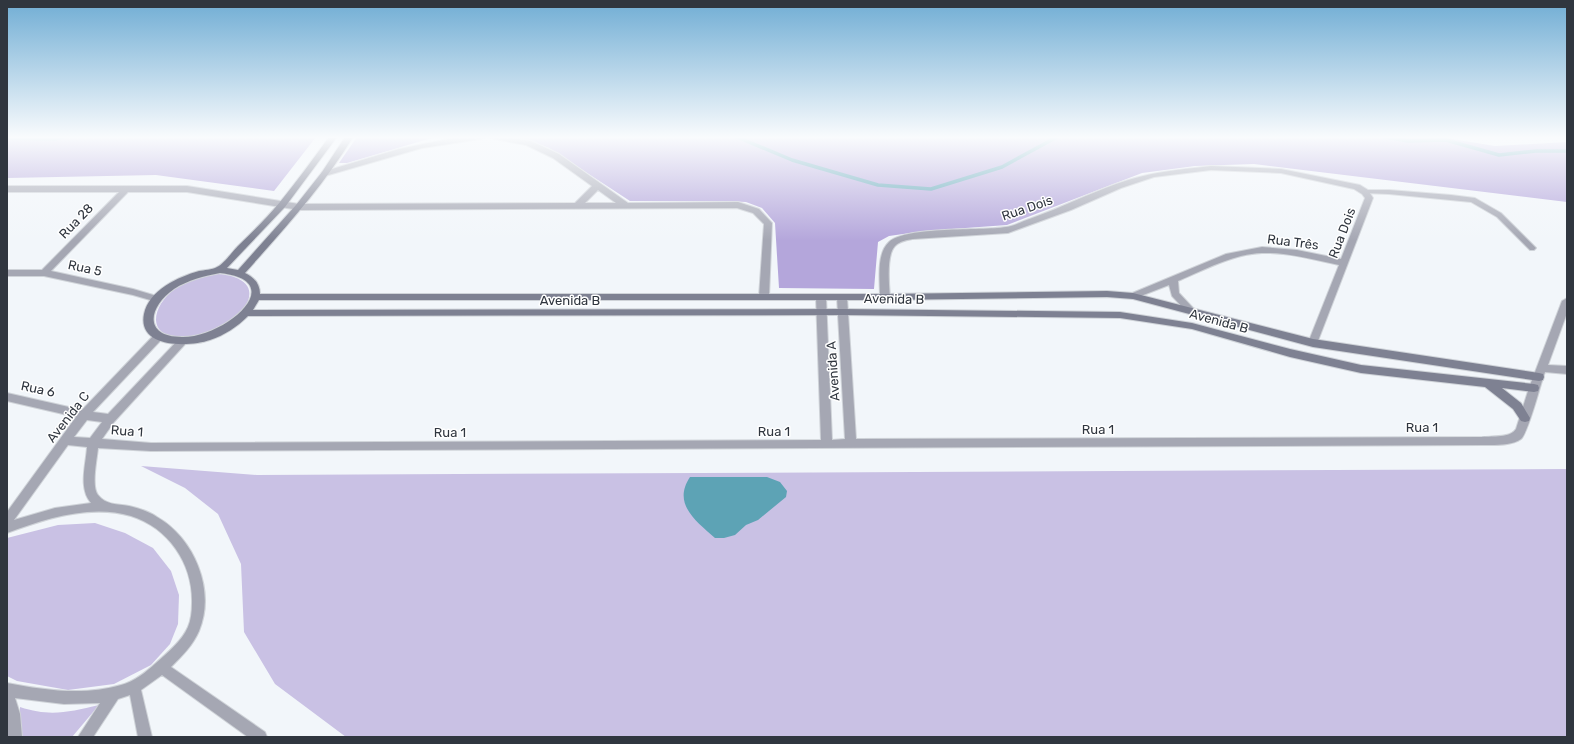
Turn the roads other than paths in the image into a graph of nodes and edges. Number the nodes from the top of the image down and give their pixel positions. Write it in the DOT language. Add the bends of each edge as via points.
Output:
graph roads {
  1 [pos="307,172"];
  2 [pos="333,172"];
  3 [pos="578,172"];
  4 [pos="1180,172"];
  5 [pos="1284,172"];
  6 [pos="325,174"];
  7 [pos="598,185"];
  8 [pos="7,188"];
  9 [pos="127,188"];
  10 [pos="1365,192"];
  11 [pos="282,205"];
  12 [pos="578,205"];
  13 [pos="625,205"];
  14 [pos="299,207"];
  15 [pos="1532,248"];
  16 [pos="1344,263"];
  17 [pos="220,270"];
  18 [pos="44,273"];
  19 [pos="240,273"];
  20 [pos="7,274"];
  21 [pos="1172,280"];
  22 [pos="1133,296"];
  23 [pos="255,297"];
  24 [pos="764,297"];
  25 [pos="820,297"];
  26 [pos="842,297"];
  27 [pos="885,297"];
  28 [pos="157,299"];
  29 [pos="1567,301"];
  30 [pos="1189,309"];
  31 [pos="821,312"];
  32 [pos="843,312"];
  33 [pos="245,313"];
  34 [pos="158,337"];
  35 [pos="182,342"];
  36 [pos="1313,343"];
  37 [pos="1567,370"];
  38 [pos="1540,373"];
  39 [pos="1488,383"];
  40 [pos="1534,388"];
  41 [pos="7,397"];
  42 [pos="84,415"];
  43 [pos="1525,418"];
  44 [pos="110,419"];
  45 [pos="67,441"];
  46 [pos="93,443"];
  47 [pos="827,444"];
  48 [pos="851,444"];
  49 [pos="105,507"];
  50 [pos="7,521"];
  51 [pos="7,528"];
  52 [pos="161,668"];
  53 [pos="134,686"];
  54 [pos="7,691"];
  55 [pos="114,694"];
  56 [pos="15,737"];
  57 [pos="85,737"];
  58 [pos="145,737"];
  59 [pos="260,737"];
  1 -- 11 [label="street"];
  2 -- 6 [label="street"];
  3 -- 7 [label="street"];
  4 -- 27 [label="street, Rua Dois" via="1153,175 1118,186 1008,230 901,239 891,244 886,254"];
  5 -- 10 [label="street, Rua Dois" via="1357,187"];
  6 -- 14 [label="street"];
  7 -- 12 [label="street"];
  7 -- 13 [label="street"];
  8 -- 9 [label="street"];
  9 -- 11 [label="street" via="187,189"];
  9 -- 18 [label="street, Rua 28"];
  10 -- 15 [label="lane" via="1473,200 1499,215"];
  10 -- 16 [label="street, Rua Dois" via="1369,198"];
  11 -- 14 [label="street"];
  11 -- 17 [label="street"];
  12 -- 13 [label="street"];
  12 -- 14 [label="street"];
  13 -- 24 [label="street" via="738,205 756,211 768,224"];
  14 -- 19 [label="street"];
  16 -- 21 [label="street, Rua Três" via="1297,253 1262,250 1228,256"];
  16 -- 36 [label="street, Rua Dois"];
  17 -- 19 [label="street"];
  17 -- 28 [label="street" via="185,278"];
  18 -- 20 [label="street, Rua 5"];
  18 -- 28 [label="street, Rua 5"];
  19 -- 23 [label="street" via="250,278 255,287"];
  21 -- 22 [label="street, Rua Três"];
  21 -- 30 [label="street" via="1175,294"];
  22 -- 27 [label="street, Avenida B" via="1107,294"];
  22 -- 30 [label="street, Avenida B"];
  23 -- 24 [label="street, Avenida B"];
  23 -- 33 [label="street"];
  24 -- 25 [label="street, Avenida B"];
  25 -- 26 [label="street, Avenida B"];
  25 -- 31 [label="street, Avenida A"];
  26 -- 27 [label="street, Avenida B"];
  26 -- 32 [label="street, Avenida A"];
  28 -- 34 [label="street" via="149,310 147,320 150,330"];
  29 -- 38 [label="street"];
  30 -- 36 [label="street, Avenida B"];
  31 -- 32 [label="street, Avenida B"];
  31 -- 33 [label="street, Avenida B"];
  31 -- 47 [label="street, Avenida A"];
  32 -- 39 [label="street, Avenida B" via="1120,315 1192,326 1290,353 1361,369"];
  32 -- 48 [label="street, Avenida A"];
  33 -- 35 [label="street" via="217,333"];
  34 -- 35 [label="street"];
  34 -- 42 [label="street, Avenida C"];
  35 -- 44 [label="street"];
  36 -- 38 [label="street, Avenida B"];
  37 -- 38 [label="street"];
  38 -- 40 [label="street"];
  39 -- 40 [label="street, Avenida B"];
  39 -- 43 [label="street" via="1517,406"];
  40 -- 43 [label="street"];
  41 -- 42 [label="street, Rua 6"];
  42 -- 44 [label="street, Rua 6"];
  42 -- 45 [label="street, Avenida C"];
  43 -- 48 [label="street, Rua 1" via="1517,436 1482,441"];
  44 -- 46 [label="street"];
  45 -- 46 [label="street, Rua 1"];
  45 -- 50 [label="street, Avenida C"];
  46 -- 47 [label="street, Rua 1" via="151,447"];
  46 -- 49 [label="street" via="89,487 92,496"];
  47 -- 48 [label="street, Rua 1"];
  49 -- 51 [label="street" via="47,514"];
  49 -- 52 [label="street" via="152,519 168,530 182,545 192,564 198,601 195,625 183,646"];
  52 -- 53 [label="street"];
  52 -- 59 [label="street"];
  53 -- 55 [label="street"];
  53 -- 58 [label="street"];
  54 -- 55 [label="street" via="73,698"];
  54 -- 56 [label="street"];
  55 -- 57 [label="street"];
}
